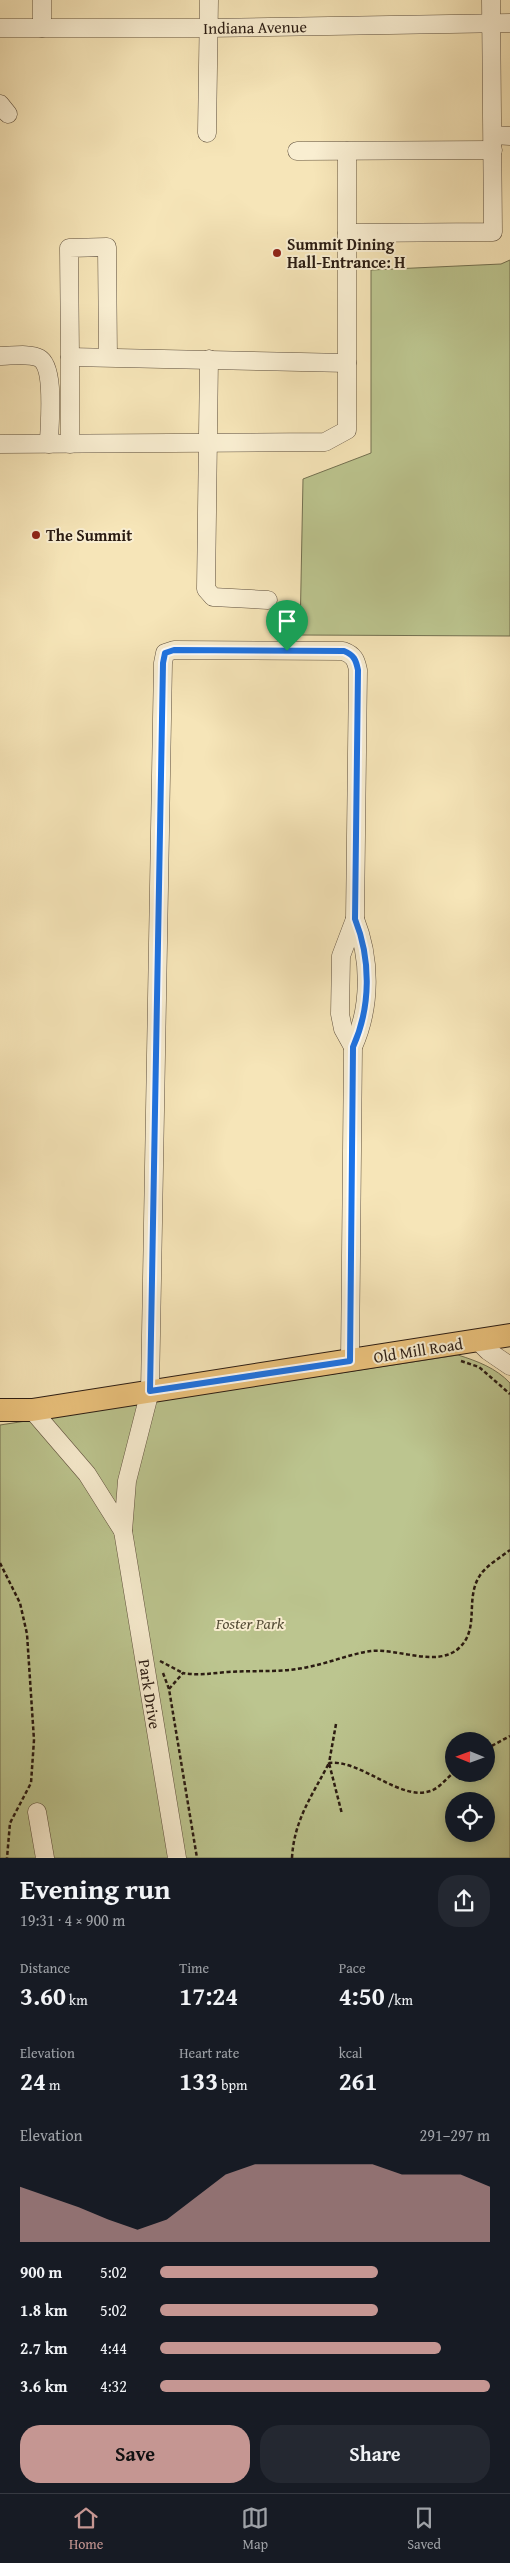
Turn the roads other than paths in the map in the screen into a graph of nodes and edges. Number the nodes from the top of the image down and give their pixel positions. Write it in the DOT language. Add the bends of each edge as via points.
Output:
graph roads {
  1 [pos="42,0"];
  2 [pos="209,0"];
  3 [pos="491,0"];
  4 [pos="510,23"];
  5 [pos="491,24"];
  6 [pos="0,28"];
  7 [pos="42,28"];
  8 [pos="208,28"];
  9 [pos="207,133"];
  10 [pos="497,136"];
  11 [pos="297,151"];
  12 [pos="347,151"];
  13 [pos="347,233"];
  14 [pos="0,356"];
  15 [pos="70,357"];
  16 [pos="108,357"];
  17 [pos="210,359"];
  18 [pos="347,363"];
  19 [pos="209,441"];
  20 [pos="0,444"];
  21 [pos="49,444"];
  22 [pos="70,444"];
  23 [pos="268,600"];
  24 [pos="355,919"];
  25 [pos="353,1047"];
  26 [pos="510,1335"];
  27 [pos="477,1340"];
  28 [pos="350,1361"];
  29 [pos="510,1366"];
  30 [pos="150,1391"];
  31 [pos="0,1410"];
  32 [pos="32,1410"];
  33 [pos="123,1530"];
  34 [pos="37,1812"];
  35 [pos="45,1858"];
  36 [pos="177,1858"];
  1 -- 7 [label="street"];
  2 -- 8 [label="street"];
  3 -- 5 [label="street"];
  4 -- 5 [label="street, Indiana Avenue"];
  5 -- 8 [label="street, Indiana Avenue"];
  5 -- 10 [label="street"];
  6 -- 7 [label="street, Indiana Avenue"];
  7 -- 8 [label="street, Indiana Avenue"];
  8 -- 9 [label="street"];
  10 -- 12 [label="street"];
  10 -- 13 [label="street" via="493,232"];
  11 -- 12 [label="street"];
  12 -- 13 [label="street"];
  13 -- 18 [label="street"];
  14 -- 21 [label="street" via="37,356 45,362 50,374"];
  15 -- 16 [label="street"];
  15 -- 16 [label="street" via="69,248 107,248"];
  15 -- 22 [label="street"];
  16 -- 17 [label="street"];
  17 -- 18 [label="street"];
  17 -- 19 [label="street"];
  18 -- 19 [label="street" via="347,430 324,442"];
  19 -- 22 [label="street"];
  19 -- 23 [label="street" via="206,589 213,597"];
  20 -- 21 [label="street"];
  21 -- 22 [label="street"];
  24 -- 25 [label="street" via="364,940 366,956 366,1012"];
  24 -- 25 [label="street" via="341,956 340,1005 343,1029"];
  24 -- 30 [label="street, Park Drive" via="358,670 354,657 344,651 174,650 165,653"];
  25 -- 28 [label="street"];
  26 -- 27 [label="main road, Old Mill Road"];
  27 -- 28 [label="main road, Old Mill Road"];
  27 -- 29 [label="street"];
  28 -- 30 [label="main road, Old Mill Road"];
  30 -- 32 [label="main road, Old Mill Road"];
  30 -- 33 [label="street, Park Drive" via="127,1481"];
  31 -- 32 [label="main road, Old Mill Road"];
  32 -- 33 [label="street, Park Drive" via="87,1474"];
  33 -- 36 [label="street, Park Drive"];
  34 -- 35 [label="street"];
}
